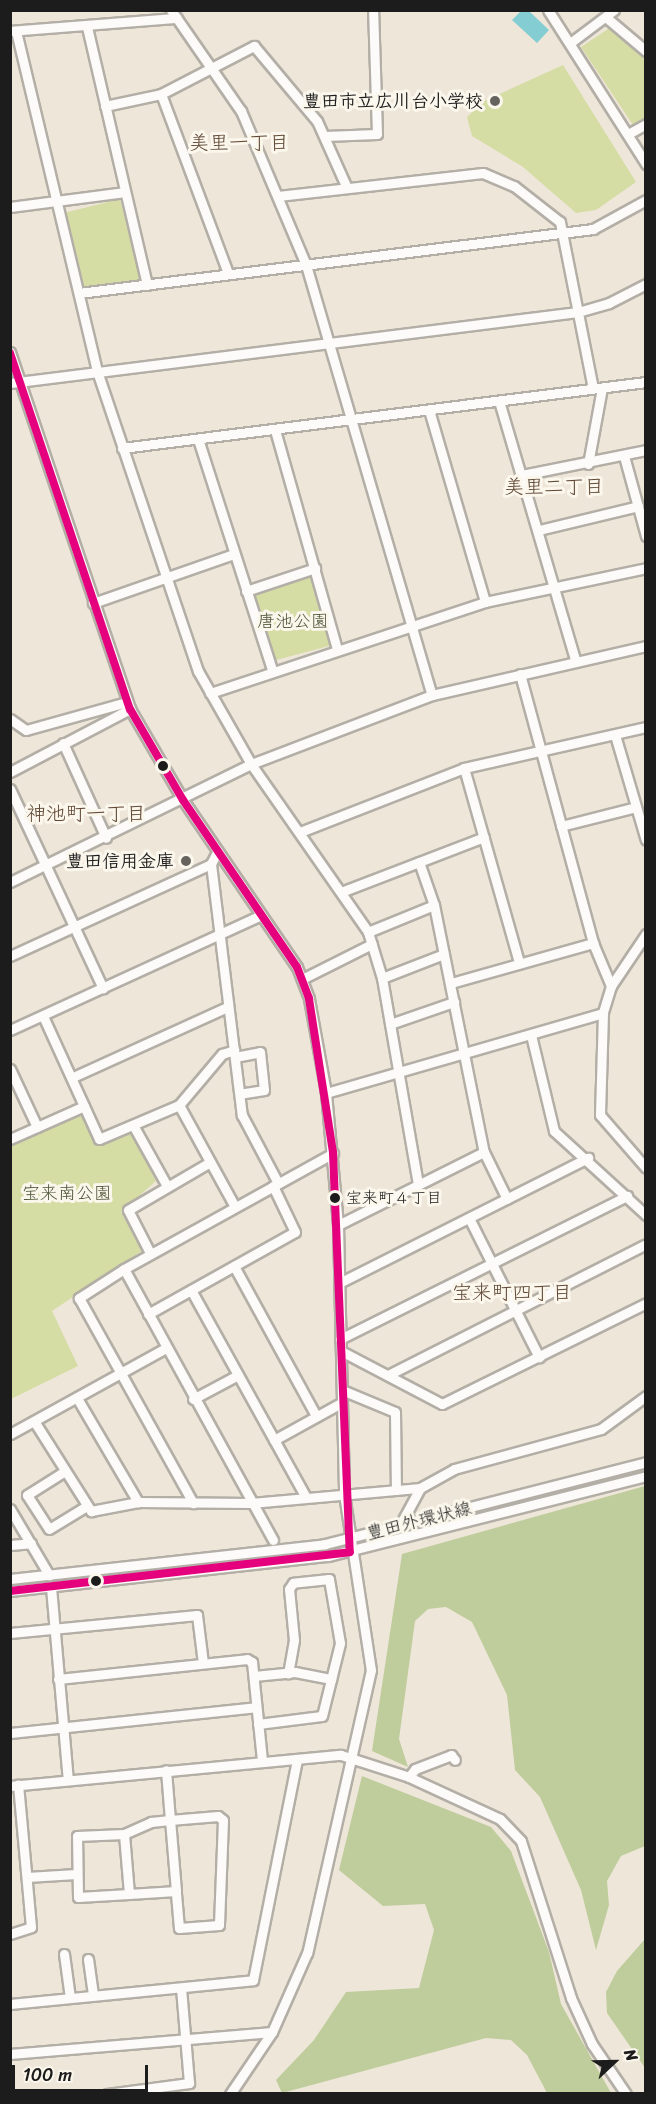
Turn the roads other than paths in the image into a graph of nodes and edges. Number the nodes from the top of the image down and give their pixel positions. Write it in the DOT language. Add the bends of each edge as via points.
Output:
graph roads {
  1 [pos="373,10"];
  2 [pos="548,10"];
  3 [pos="614,10"];
  4 [pos="173,14"];
  5 [pos="608,19"];
  6 [pos="87,27"];
  7 [pos="13,31"];
  8 [pos="570,43"];
  9 [pos="645,51"];
  10 [pos="211,68"];
  11 [pos="161,94"];
  12 [pos="105,106"];
  13 [pos="645,123"];
  14 [pos="628,134"];
  15 [pos="325,136"];
  16 [pos="645,164"];
  17 [pos="346,188"];
  18 [pos="125,192"];
  19 [pos="278,196"];
  20 [pos="56,200"];
  21 [pos="645,200"];
  22 [pos="10,207"];
  23 [pos="562,234"];
  24 [pos="306,265"];
  25 [pos="228,273"];
  26 [pos="645,284"];
  27 [pos="147,285"];
  28 [pos="79,293"];
  29 [pos="578,312"];
  30 [pos="329,341"];
  31 [pos="10,352"];
  32 [pos="97,371"];
  33 [pos="14,382"];
  34 [pos="645,382"];
  35 [pos="598,388"];
  36 [pos="499,401"];
  37 [pos="429,410"];
  38 [pos="352,418"];
  39 [pos="274,430"];
  40 [pos="198,439"];
  41 [pos="122,448"];
  42 [pos="645,450"];
  43 [pos="624,456"];
  44 [pos="588,464"];
  45 [pos="522,475"];
  46 [pos="638,506"];
  47 [pos="539,530"];
  48 [pos="645,536"];
  49 [pos="234,554"];
  50 [pos="645,567"];
  51 [pos="315,568"];
  52 [pos="166,578"];
  53 [pos="554,586"];
  54 [pos="246,591"];
  55 [pos="485,602"];
  56 [pos="93,603"];
  57 [pos="410,624"];
  58 [pos="645,646"];
  59 [pos="337,649"];
  60 [pos="576,662"];
  61 [pos="272,670"];
  62 [pos="520,674"];
  63 [pos="210,693"];
  64 [pos="432,695"];
  65 [pos="128,705"];
  66 [pos="10,719"];
  67 [pos="645,727"];
  68 [pos="615,735"];
  69 [pos="63,743"];
  70 [pos="540,751"];
  71 [pos="251,764"];
  72 [pos="464,768"];
  73 [pos="10,772"];
  74 [pos="10,789"];
  75 [pos="183,800"];
  76 [pos="636,807"];
  77 [pos="561,826"];
  78 [pos="300,832"];
  79 [pos="484,837"];
  80 [pos="106,838"];
  81 [pos="645,840"];
  82 [pos="217,852"];
  83 [pos="419,862"];
  84 [pos="211,864"];
  85 [pos="46,866"];
  86 [pos="10,882"];
  87 [pos="341,892"];
  88 [pos="434,905"];
  89 [pos="261,915"];
  90 [pos="74,927"];
  91 [pos="368,932"];
  92 [pos="220,934"];
  93 [pos="645,934"];
  94 [pos="593,943"];
  95 [pos="372,944"];
  96 [pos="444,954"];
  97 [pos="10,956"];
  98 [pos="519,963"];
  99 [pos="382,978"];
  100 [pos="302,979"];
  101 [pos="451,983"];
  102 [pos="611,986"];
  103 [pos="103,988"];
  104 [pos="454,1002"];
  105 [pos="228,1007"];
  106 [pos="603,1013"];
  107 [pos="43,1016"];
  108 [pos="390,1024"];
  109 [pos="11,1029"];
  110 [pos="531,1035"];
  111 [pos="234,1053"];
  112 [pos="464,1054"];
  113 [pos="10,1069"];
  114 [pos="399,1072"];
  115 [pos="73,1077"];
  116 [pos="326,1093"];
  117 [pos="240,1094"];
  118 [pos="179,1105"];
  119 [pos="84,1106"];
  120 [pos="134,1125"];
  121 [pos="37,1127"];
  122 [pos="10,1139"];
  123 [pos="484,1152"];
  124 [pos="333,1153"];
  125 [pos="588,1158"];
  126 [pos="210,1162"];
  127 [pos="645,1168"];
  128 [pos="167,1185"];
  129 [pos="275,1185"];
  130 [pos="418,1185"];
  131 [pos="627,1196"];
  132 [pos="507,1199"];
  133 [pos="235,1207"];
  134 [pos="645,1215"];
  135 [pos="469,1218"];
  136 [pos="339,1225"];
  137 [pos="645,1244"];
  138 [pos="150,1253"];
  139 [pos="492,1264"];
  140 [pos="234,1266"];
  141 [pos="124,1269"];
  142 [pos="339,1283"];
  143 [pos="191,1290"];
  144 [pos="645,1303"];
  145 [pos="516,1310"];
  146 [pos="148,1314"];
  147 [pos="340,1339"];
  148 [pos="166,1348"];
  149 [pos="341,1351"];
  150 [pos="539,1357"];
  151 [pos="121,1373"];
  152 [pos="238,1375"];
  153 [pos="388,1375"];
  154 [pos="342,1390"];
  155 [pos="645,1396"];
  156 [pos="77,1398"];
  157 [pos="193,1399"];
  158 [pos="341,1403"];
  159 [pos="316,1416"];
  160 [pos="34,1421"];
  161 [pos="10,1434"];
  162 [pos="274,1440"];
  163 [pos="645,1462"];
  164 [pos="64,1471"];
  165 [pos="645,1476"];
  166 [pos="420,1488"];
  167 [pos="396,1490"];
  168 [pos="344,1494"];
  169 [pos="305,1496"];
  170 [pos="138,1502"];
  171 [pos="193,1503"];
  172 [pos="251,1503"];
  173 [pos="85,1507"];
  174 [pos="10,1509"];
  175 [pos="399,1527"];
  176 [pos="348,1539"];
  177 [pos="273,1540"];
  178 [pos="31,1543"];
  179 [pos="10,1545"];
  180 [pos="350,1552"];
  181 [pos="50,1575"];
  182 [pos="10,1579"];
  183 [pos="51,1587"];
  184 [pos="10,1591"];
  185 [pos="52,1630"];
  186 [pos="10,1633"];
  187 [pos="203,1663"];
  188 [pos="288,1673"];
  189 [pos="254,1676"];
  190 [pos="58,1679"];
  191 [pos="331,1679"];
  192 [pos="256,1707"];
  193 [pos="258,1724"];
  194 [pos="63,1728"];
  195 [pos="10,1732"];
  196 [pos="351,1757"];
  197 [pos="297,1759"];
  198 [pos="262,1760"];
  199 [pos="455,1760"];
  200 [pos="166,1770"];
  201 [pos="409,1777"];
  202 [pos="68,1780"];
  203 [pos="14,1785"];
  204 [pos="170,1820"];
  205 [pos="124,1834"];
  206 [pos="76,1874"];
  207 [pos="27,1877"];
  208 [pos="176,1891"];
  209 [pos="129,1894"];
  210 [pos="10,1934"];
  211 [pos="64,1954"];
  212 [pos="88,1959"];
  213 [pos="182,1988"];
  214 [pos="93,1996"];
  215 [pos="70,1998"];
  216 [pos="10,2004"];
  217 [pos="272,2032"];
  218 [pos="186,2037"];
  219 [pos="10,2054"];
  220 [pos="107,2094"];
  221 [pos="230,2094"];
  222 [pos="626,2094"];
  1 -- 15 [label="street" via="377,134"];
  2 -- 8 [label="street"];
  3 -- 5 [label="street"];
  4 -- 6 [label="street"];
  4 -- 10 [label="street"];
  5 -- 8 [label="street"];
  5 -- 9 [label="street"];
  6 -- 7 [label="street"];
  6 -- 12 [label="street"];
  7 -- 20 [label="street"];
  8 -- 14 [label="street"];
  10 -- 11 [label="street"];
  10 -- 15 [label="street" via="257,47"];
  10 -- 19 [label="street" via="241,111"];
  11 -- 12 [label="street"];
  11 -- 25 [label="street"];
  12 -- 18 [label="street"];
  13 -- 14 [label="street"];
  14 -- 16 [label="street"];
  15 -- 17 [label="street"];
  17 -- 19 [label="street"];
  17 -- 23 [label="street" via="491,173 551,214"];
  18 -- 20 [label="street"];
  18 -- 27 [label="street"];
  19 -- 24 [label="street"];
  20 -- 22 [label="street"];
  20 -- 28 [label="street"];
  21 -- 23 [label="street" via="593,229"];
  23 -- 24 [label="street"];
  23 -- 29 [label="street"];
  24 -- 25 [label="street"];
  24 -- 30 [label="street"];
  25 -- 27 [label="street"];
  26 -- 29 [label="street"];
  27 -- 28 [label="street"];
  28 -- 32 [label="street"];
  29 -- 30 [label="street"];
  29 -- 35 [label="street"];
  30 -- 32 [label="street"];
  30 -- 38 [label="street"];
  31 -- 33 [label="street"];
  32 -- 33 [label="street"];
  32 -- 41 [label="street"];
  33 -- 56 [label="street"];
  34 -- 35 [label="street"];
  35 -- 36 [label="street"];
  35 -- 44 [label="street"];
  36 -- 37 [label="street"];
  36 -- 45 [label="street"];
  37 -- 38 [label="street"];
  37 -- 55 [label="street"];
  38 -- 39 [label="street"];
  38 -- 57 [label="street"];
  39 -- 40 [label="street"];
  39 -- 51 [label="street"];
  40 -- 41 [label="street"];
  40 -- 49 [label="street"];
  41 -- 52 [label="street"];
  42 -- 43 [label="street"];
  43 -- 44 [label="street"];
  43 -- 46 [label="street"];
  44 -- 45 [label="street"];
  45 -- 47 [label="street"];
  46 -- 47 [label="street"];
  46 -- 48 [label="street"];
  47 -- 53 [label="street"];
  49 -- 52 [label="street"];
  49 -- 54 [label="street"];
  50 -- 53 [label="street"];
  51 -- 54 [label="street"];
  51 -- 59 [label="street"];
  52 -- 56 [label="street"];
  52 -- 63 [label="street"];
  53 -- 55 [label="street"];
  53 -- 60 [label="street"];
  54 -- 61 [label="street"];
  55 -- 57 [label="street"];
  56 -- 65 [label="street"];
  57 -- 59 [label="street"];
  57 -- 64 [label="street"];
  58 -- 60 [label="street"];
  59 -- 61 [label="street"];
  60 -- 62 [label="street"];
  61 -- 63 [label="street"];
  62 -- 64 [label="street"];
  62 -- 70 [label="street"];
  63 -- 71 [label="street"];
  64 -- 71 [label="street"];
  65 -- 66 [label="street" via="26,730"];
  65 -- 69 [label="street"];
  65 -- 75 [label="street"];
  67 -- 68 [label="street"];
  68 -- 70 [label="street"];
  68 -- 76 [label="street"];
  69 -- 73 [label="street"];
  69 -- 80 [label="street"];
  70 -- 72 [label="street"];
  70 -- 77 [label="street"];
  71 -- 75 [label="street"];
  71 -- 78 [label="street"];
  72 -- 78 [label="street"];
  72 -- 79 [label="street"];
  74 -- 85 [label="street"];
  75 -- 80 [label="street"];
  75 -- 82 [label="street"];
  76 -- 77 [label="street"];
  76 -- 81 [label="street"];
  77 -- 94 [label="street"];
  78 -- 87 [label="street"];
  79 -- 83 [label="street"];
  79 -- 98 [label="street"];
  80 -- 85 [label="street"];
  82 -- 84 [label="street"];
  82 -- 89 [label="street"];
  83 -- 87 [label="street"];
  83 -- 88 [label="street"];
  84 -- 90 [label="street"];
  84 -- 92 [label="street"];
  85 -- 86 [label="street"];
  85 -- 90 [label="street"];
  87 -- 91 [label="street"];
  88 -- 91 [label="street"];
  88 -- 96 [label="street"];
  89 -- 92 [label="street"];
  89 -- 100 [label="street"];
  90 -- 97 [label="street"];
  90 -- 103 [label="street"];
  91 -- 95 [label="street"];
  92 -- 103 [label="street"];
  92 -- 105 [label="street"];
  93 -- 102 [label="street"];
  94 -- 98 [label="street"];
  94 -- 102 [label="street"];
  95 -- 99 [label="street"];
  95 -- 100 [label="street"];
  96 -- 99 [label="street"];
  96 -- 101 [label="street"];
  98 -- 101 [label="street"];
  99 -- 108 [label="street"];
  100 -- 116 [label="street"];
  101 -- 104 [label="street"];
  102 -- 106 [label="street"];
  103 -- 107 [label="street"];
  104 -- 108 [label="street"];
  104 -- 112 [label="street"];
  105 -- 111 [label="street"];
  105 -- 115 [label="street"];
  106 -- 110 [label="street"];
  106 -- 127 [label="street" via="600,1115"];
  107 -- 109 [label="street"];
  107 -- 115 [label="street"];
  108 -- 114 [label="street"];
  110 -- 112 [label="street"];
  110 -- 125 [label="street" via="554,1131"];
  111 -- 117 [label="street"];
  111 -- 117 [label="street" via="260,1052 264,1090"];
  111 -- 118 [label="street" via="222,1054"];
  112 -- 114 [label="street"];
  112 -- 123 [label="street"];
  113 -- 121 [label="street"];
  114 -- 116 [label="street"];
  114 -- 130 [label="street"];
  115 -- 119 [label="street"];
  116 -- 124 [label="street"];
  117 -- 129 [label="street" via="243,1121"];
  118 -- 120 [label="street"];
  118 -- 126 [label="street"];
  119 -- 120 [label="street" via="99,1138"];
  119 -- 121 [label="street"];
  120 -- 128 [label="street"];
  121 -- 122 [label="street"];
  123 -- 130 [label="street"];
  123 -- 132 [label="street"];
  124 -- 129 [label="street"];
  124 -- 136 [label="street"];
  125 -- 131 [label="street"];
  125 -- 132 [label="street"];
  126 -- 128 [label="street"];
  126 -- 133 [label="street"];
  128 -- 138 [label="street" via="128,1210"];
  129 -- 133 [label="street"];
  129 -- 140 [label="street" via="297,1229"];
  130 -- 136 [label="street"];
  131 -- 134 [label="street"];
  131 -- 139 [label="street"];
  132 -- 135 [label="street"];
  133 -- 138 [label="street"];
  135 -- 139 [label="street"];
  135 -- 142 [label="street"];
  136 -- 142 [label="street"];
  137 -- 145 [label="street"];
  138 -- 141 [label="street"];
  139 -- 145 [label="street"];
  139 -- 147 [label="street"];
  140 -- 143 [label="street"];
  140 -- 159 [label="street"];
  141 -- 146 [label="street"];
  141 -- 151 [label="street" via="79,1299"];
  142 -- 147 [label="street"];
  143 -- 146 [label="street"];
  143 -- 152 [label="street"];
  144 -- 150 [label="street"];
  145 -- 150 [label="street"];
  145 -- 153 [label="street"];
  146 -- 148 [label="street"];
  147 -- 149 [label="street"];
  148 -- 151 [label="street"];
  148 -- 157 [label="street"];
  149 -- 153 [label="street"];
  149 -- 154 [label="street"];
  150 -- 153 [label="street" via="442,1404"];
  151 -- 156 [label="street"];
  151 -- 171 [label="street"];
  152 -- 157 [label="street"];
  152 -- 162 [label="street"];
  154 -- 158 [label="street"];
  154 -- 167 [label="street" via="395,1412"];
  155 -- 166 [label="street" via="601,1429 454,1469"];
  156 -- 160 [label="street"];
  156 -- 170 [label="street"];
  157 -- 172 [label="street"];
  158 -- 159 [label="street"];
  158 -- 168 [label="street"];
  159 -- 162 [label="street"];
  160 -- 161 [label="street"];
  160 -- 164 [label="street"];
  162 -- 169 [label="street"];
  163 -- 175 [label="street, 豊田外環状線"];
  164 -- 173 [label="street"];
  164 -- 173 [label="street" via="27,1494 49,1529"];
  165 -- 180 [label="street, 豊田外環状線"];
  166 -- 167 [label="street"];
  166 -- 175 [label="street"];
  167 -- 168 [label="street"];
  168 -- 169 [label="street"];
  168 -- 176 [label="street"];
  169 -- 172 [label="street"];
  170 -- 171 [label="street"];
  170 -- 173 [label="street"];
  171 -- 172 [label="street"];
  172 -- 177 [label="street"];
  174 -- 178 [label="street"];
  175 -- 176 [label="street, 豊田外環状線"];
  176 -- 180 [label="street"];
  176 -- 181 [label="street, 豊田外環状線" via="280,1552"];
  178 -- 179 [label="street"];
  178 -- 181 [label="street"];
  180 -- 183 [label="street, 豊田外環状線"];
  180 -- 196 [label="street" via="371,1670"];
  181 -- 182 [label="street, 豊田外環状線"];
  183 -- 184 [label="street, 豊田外環状線"];
  183 -- 185 [label="street"];
  185 -- 186 [label="street"];
  185 -- 187 [label="street" via="197,1615"];
  185 -- 190 [label="street"];
  187 -- 189 [label="street" via="247,1659"];
  187 -- 190 [label="street"];
  188 -- 189 [label="street"];
  188 -- 191 [label="street"];
  188 -- 191 [label="street" via="294,1645 289,1589 294,1583 329,1579 340,1644"];
  189 -- 192 [label="street"];
  190 -- 194 [label="street"];
  191 -- 193 [label="street" via="319,1718"];
  192 -- 193 [label="street"];
  192 -- 194 [label="street"];
  193 -- 198 [label="street"];
  194 -- 195 [label="street"];
  194 -- 202 [label="street"];
  196 -- 197 [label="street"];
  196 -- 201 [label="street"];
  196 -- 217 [label="street" via="307,1953"];
  197 -- 198 [label="street"];
  197 -- 213 [label="street" via="253,1980"];
  198 -- 200 [label="street"];
  199 -- 201 [label="street" via="452,1755 415,1769"];
  200 -- 202 [label="street"];
  200 -- 204 [label="street"];
  201 -- 222 [label="street" via="501,1819 521,1841 571,1998 592,2044"];
  202 -- 203 [label="street"];
  203 -- 207 [label="street"];
  204 -- 205 [label="street"];
  204 -- 208 [label="street"];
  204 -- 208 [label="street" via="219,1816 223,1820 219,1925 182,1930"];
  205 -- 206 [label="street" via="75,1837"];
  205 -- 209 [label="street"];
  206 -- 207 [label="street"];
  206 -- 209 [label="street" via="80,1899"];
  207 -- 210 [label="street" via="31,1927"];
  208 -- 209 [label="street"];
  211 -- 215 [label="street"];
  212 -- 214 [label="street"];
  213 -- 214 [label="street"];
  213 -- 218 [label="street"];
  214 -- 215 [label="street"];
  215 -- 216 [label="street"];
  217 -- 218 [label="street"];
  217 -- 221 [label="street"];
  218 -- 219 [label="street"];
  218 -- 220 [label="street" via="190,2080 186,2085"];
}
